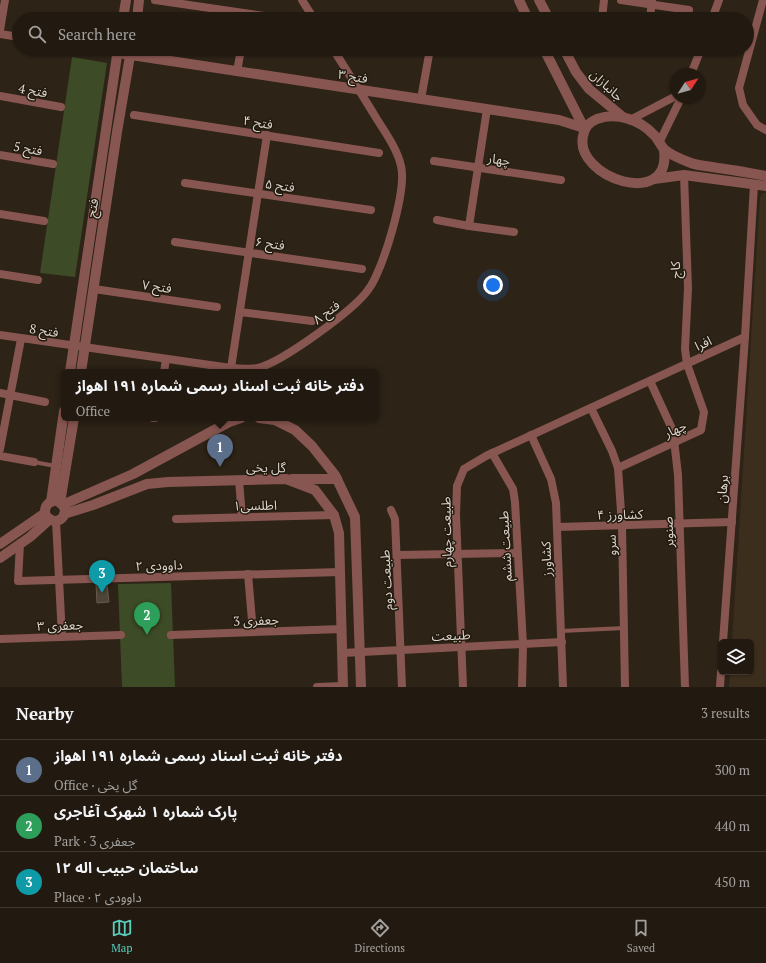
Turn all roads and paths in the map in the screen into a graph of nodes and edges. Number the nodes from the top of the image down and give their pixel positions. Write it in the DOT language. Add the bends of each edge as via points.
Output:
graph roads {
  1 [pos="5,0"];
  2 [pos="126,0"];
  3 [pos="139,0"];
  4 [pos="155,0"];
  5 [pos="302,0"];
  6 [pos="519,0"];
  7 [pos="539,0"];
  8 [pos="604,0"];
  9 [pos="622,0"];
  10 [pos="719,0"];
  11 [pos="763,0"];
  12 [pos="652,2"];
  13 [pos="689,10"];
  14 [pos="124,12"];
  15 [pos="138,12"];
  16 [pos="223,12"];
  17 [pos="310,12"];
  18 [pos="525,12"];
  19 [pos="545,12"];
  20 [pos="603,12"];
  21 [pos="651,12"];
  22 [pos="715,12"];
  23 [pos="0,30"];
  24 [pos="754,32"];
  25 [pos="0,34"];
  26 [pos="12,36"];
  27 [pos="117,56"];
  28 [pos="130,56"];
  29 [pos="152,56"];
  30 [pos="240,56"];
  31 [pos="337,56"];
  32 [pos="429,56"];
  33 [pos="548,56"];
  34 [pos="568,56"];
  35 [pos="698,56"];
  36 [pos="747,56"];
  37 [pos="693,68"];
  38 [pos="237,72"];
  39 [pos="359,91"];
  40 [pos="0,96"];
  41 [pos="422,99"];
  42 [pos="670,99"];
  43 [pos="679,104"];
  44 [pos="61,107"];
  45 [pos="487,109"];
  46 [pos="134,115"];
  47 [pos="626,118"];
  48 [pos="584,128"];
  49 [pos="766,130"];
  50 [pos="267,136"];
  51 [pos="662,146"];
  52 [pos="379,153"];
  53 [pos="0,155"];
  54 [pos="434,162"];
  55 [pos="53,164"];
  56 [pos="478,168"];
  57 [pos="684,175"];
  58 [pos="766,176"];
  59 [pos="654,179"];
  60 [pos="561,180"];
  61 [pos="185,184"];
  62 [pos="754,184"];
  63 [pos="766,186"];
  64 [pos="258,194"];
  65 [pos="371,210"];
  66 [pos="0,214"];
  67 [pos="437,220"];
  68 [pos="44,221"];
  69 [pos="469,226"];
  70 [pos="514,232"];
  71 [pos="175,242"];
  72 [pos="249,252"];
  73 [pos="362,269"];
  74 [pos="0,274"];
  75 [pos="38,280"];
  76 [pos="94,289"];
  77 [pos="217,307"];
  78 [pos="240,312"];
  79 [pos="312,321"];
  80 [pos="0,336"];
  81 [pos="745,337"];
  82 [pos="21,339"];
  83 [pos="74,347"];
  84 [pos="85,349"];
  85 [pos="166,359"];
  86 [pos="687,364"];
  87 [pos="231,368"];
  88 [pos="70,369"];
  89 [pos="82,369"];
  90 [pos="164,369"];
  91 [pos="650,381"];
  92 [pos="0,393"];
  93 [pos="10,395"];
  94 [pos="45,402"];
  95 [pos="591,408"];
  96 [pos="63,421"];
  97 [pos="73,421"];
  98 [pos="232,421"];
  99 [pos="277,421"];
  100 [pos="531,435"];
  101 [pos="675,442"];
  102 [pos="0,449"];
  103 [pos="492,453"];
  104 [pos="0,456"];
  105 [pos="34,462"];
  106 [pos="56,466"];
  107 [pos="618,468"];
  108 [pos="286,479"];
  109 [pos="337,479"];
  110 [pos="239,480"];
  111 [pos="391,510"];
  112 [pos="55,511"];
  113 [pos="334,515"];
  114 [pos="242,517"];
  115 [pos="176,519"];
  116 [pos="732,522"];
  117 [pos="680,524"];
  118 [pos="622,526"];
  119 [pos="557,527"];
  120 [pos="20,543"];
  121 [pos="0,544"];
  122 [pos="517,553"];
  123 [pos="458,554"];
  124 [pos="397,555"];
  125 [pos="0,558"];
  126 [pos="340,572"];
  127 [pos="248,574"];
  128 [pos="60,580"];
  129 [pos="625,628"];
  130 [pos="342,629"];
  131 [pos="561,631"];
  132 [pos="253,632"];
  133 [pos="121,635"];
  134 [pos="171,635"];
  135 [pos="62,637"];
  136 [pos="0,639"];
  137 [pos="723,639"];
  138 [pos="562,642"];
  139 [pos="523,644"];
  140 [pos="462,647"];
  141 [pos="401,650"];
  142 [pos="360,652"];
  143 [pos="342,653"];
  144 [pos="721,675"];
  145 [pos="343,686"];
  146 [pos="317,687"];
  147 [pos="361,687"];
  148 [pos="402,687"];
  149 [pos="463,687"];
  150 [pos="522,687"];
  151 [pos="562,687"];
  152 [pos="625,687"];
  153 [pos="686,687"];
  154 [pos="720,687"];
  1 -- 23 [label="street"];
  2 -- 14 [label="street"];
  3 -- 15 [label="street"];
  4 -- 16 [label="street"];
  5 -- 17 [label="street"];
  6 -- 18 [label="street"];
  7 -- 19 [label="street"];
  8 -- 20 [label="street"];
  9 -- 12 [label="street"];
  10 -- 22 [label="street"];
  11 -- 24 [label="street"];
  12 -- 13 [label="street"];
  12 -- 21 [label="street"];
  25 -- 26 [label="street"];
  27 -- 83 [label="street, فتح"];
  28 -- 76 [label="street, فتح"];
  29 -- 38 [label="street, فتح ۳"];
  30 -- 38 [label="street"];
  31 -- 39 [label="street, فتح ۸"];
  32 -- 41 [label="street"];
  33 -- 48 [label="street"];
  34 -- 47 [label="street, جانبازان" via="589,89"];
  35 -- 37 [label="street"];
  36 -- 49 [label="street" via="738,88 743,106 757,125"];
  38 -- 39 [label="street, فتح ۳"];
  39 -- 41 [label="street, فتح ۳"];
  39 -- 87 [label="street, فتح ۸" via="389,138 401,166 403,183 389,239 369,290 303,344 266,366 256,369"];
  40 -- 44 [label="street, فتح 4"];
  41 -- 45 [label="street, فتح ۳"];
  42 -- 47 [label="street"];
  43 -- 51 [label="street"];
  45 -- 48 [label="street, فتح ۳" via="559,120"];
  45 -- 56 [label="street"];
  46 -- 50 [label="street, فتح ۴"];
  47 -- 48 [label="street" via="600,118"];
  47 -- 51 [label="street" via="640,124 654,135"];
  48 -- 59 [label="street" via="582,141 586,154 596,167 608,176 634,183"];
  50 -- 52 [label="street, فتح ۴"];
  50 -- 64 [label="street"];
  51 -- 58 [label="street" via="692,164"];
  51 -- 59 [label="street" via="665,160 662,170"];
  53 -- 55 [label="street, فتح 5"];
  54 -- 56 [label="street, چهار"];
  56 -- 60 [label="street, چهار"];
  56 -- 69 [label="street"];
  57 -- 59 [label="street"];
  57 -- 62 [label="street"];
  57 -- 86 [label="street, کاج" via="688,288 685,349"];
  61 -- 64 [label="street, فتح ۵"];
  62 -- 63 [label="street"];
  62 -- 81 [label="street"];
  64 -- 65 [label="street, فتح ۵"];
  64 -- 72 [label="street"];
  66 -- 68 [label="street"];
  67 -- 69 [label="street"];
  69 -- 70 [label="street"];
  71 -- 72 [label="street, فتح ۶"];
  72 -- 73 [label="street, فتح ۶"];
  72 -- 78 [label="street"];
  74 -- 75 [label="street"];
  76 -- 77 [label="street, فتح ۷"];
  76 -- 84 [label="street, فتح"];
  78 -- 79 [label="street"];
  78 -- 87 [label="street"];
  80 -- 82 [label="street, فتح 8"];
  81 -- 86 [label="street, افرا"];
  81 -- 116 [label="street, برهان"];
  82 -- 83 [label="street, فتح 8"];
  82 -- 93 [label="street"];
  83 -- 84 [label="street, فتح 8"];
  83 -- 88 [label="street, فتح"];
  84 -- 85 [label="street, فتح ۸"];
  84 -- 89 [label="street, فتح"];
  85 -- 87 [label="street, فتح ۸"];
  85 -- 90 [label="street"];
  86 -- 91 [label="street, افرا"];
  86 -- 101 [label="street, چهار" via="704,412 701,430"];
  91 -- 95 [label="street, افرا"];
  91 -- 101 [label="street, صنوبر" via="673,431"];
  92 -- 93 [label="street"];
  93 -- 94 [label="street"];
  93 -- 102 [label="street"];
  95 -- 100 [label="street, افرا"];
  95 -- 107 [label="street, سرو"];
  96 -- 106 [label="street"];
  97 -- 112 [label="street"];
  98 -- 112 [label="street" via="133,474"];
  99 -- 109 [label="street" via="295,430 312,446"];
  100 -- 103 [label="street, طبیعت چهارم"];
  100 -- 119 [label="street, کشاورز" via="551,479"];
  101 -- 107 [label="street, چهار"];
  101 -- 117 [label="street, صنوبر"];
  103 -- 122 [label="street, طبیعت ششم" via="513,489"];
  103 -- 123 [label="street, طبیعت چهارم" via="464,469 457,486"];
  104 -- 105 [label="street"];
  105 -- 106 [label="lane"];
  106 -- 112 [label="street"];
  107 -- 118 [label="street, سرو"];
  108 -- 109 [label="street"];
  108 -- 110 [label="street, گل یخی"];
  108 -- 113 [label="street, گل یخی" via="315,490"];
  109 -- 142 [label="street" via="355,517"];
  110 -- 112 [label="street, گل یخی" via="147,484 93,505"];
  110 -- 114 [label="street"];
  111 -- 124 [label="street, طبیعت دوم" via="395,519"];
  112 -- 120 [label="street" via="30,537"];
  112 -- 121 [label="street"];
  112 -- 128 [label="street"];
  113 -- 114 [label="street, اطلسی۱"];
  113 -- 126 [label="street, گل یخی" via="339,533"];
  114 -- 115 [label="street, اطلسی۱"];
  116 -- 117 [label="street, کشاورز ۴"];
  116 -- 137 [label="street, برهان"];
  117 -- 118 [label="street, کشاورز ۴"];
  117 -- 153 [label="street, صنوبر"];
  118 -- 119 [label="street, کشاورز ۴"];
  118 -- 129 [label="street, سرو"];
  119 -- 131 [label="street, کشاورز"];
  120 -- 125 [label="street"];
  120 -- 128 [label="street, داوودی ۲" via="18,581"];
  122 -- 123 [label="street"];
  122 -- 139 [label="street, طبیعت ششم"];
  123 -- 124 [label="street"];
  123 -- 140 [label="street, طبیعت چهارم"];
  124 -- 141 [label="street, طبیعت دوم"];
  126 -- 127 [label="street, داوودی ۲"];
  126 -- 130 [label="street, گل یخی"];
  127 -- 128 [label="street, داوودی ۲"];
  127 -- 132 [label="street"];
  128 -- 135 [label="street"];
  129 -- 131 [label="lane"];
  129 -- 152 [label="street, سرو"];
  130 -- 132 [label="street, 3 جعفری"];
  130 -- 143 [label="street, گل یخی"];
  131 -- 138 [label="street, کشاورز"];
  132 -- 134 [label="street, 3 جعفری"];
  133 -- 135 [label="street, جعفری ۳"];
  135 -- 136 [label="street, جعفری ۳"];
  138 -- 139 [label="street, طبیعت"];
  138 -- 151 [label="street, کشاورز"];
  139 -- 140 [label="street, طبیعت"];
  139 -- 150 [label="street, طبیعت ششم"];
  140 -- 141 [label="street, طبیعت"];
  140 -- 149 [label="street, طبیعت چهارم"];
  141 -- 142 [label="street, طبیعت"];
  141 -- 148 [label="street, طبیعت دوم"];
  142 -- 143 [label="street, طبیعت"];
  142 -- 147 [label="street"];
  143 -- 145 [label="street, گل یخی"];
  144 -- 154 [label="street"];
  145 -- 146 [label="street"];
}
